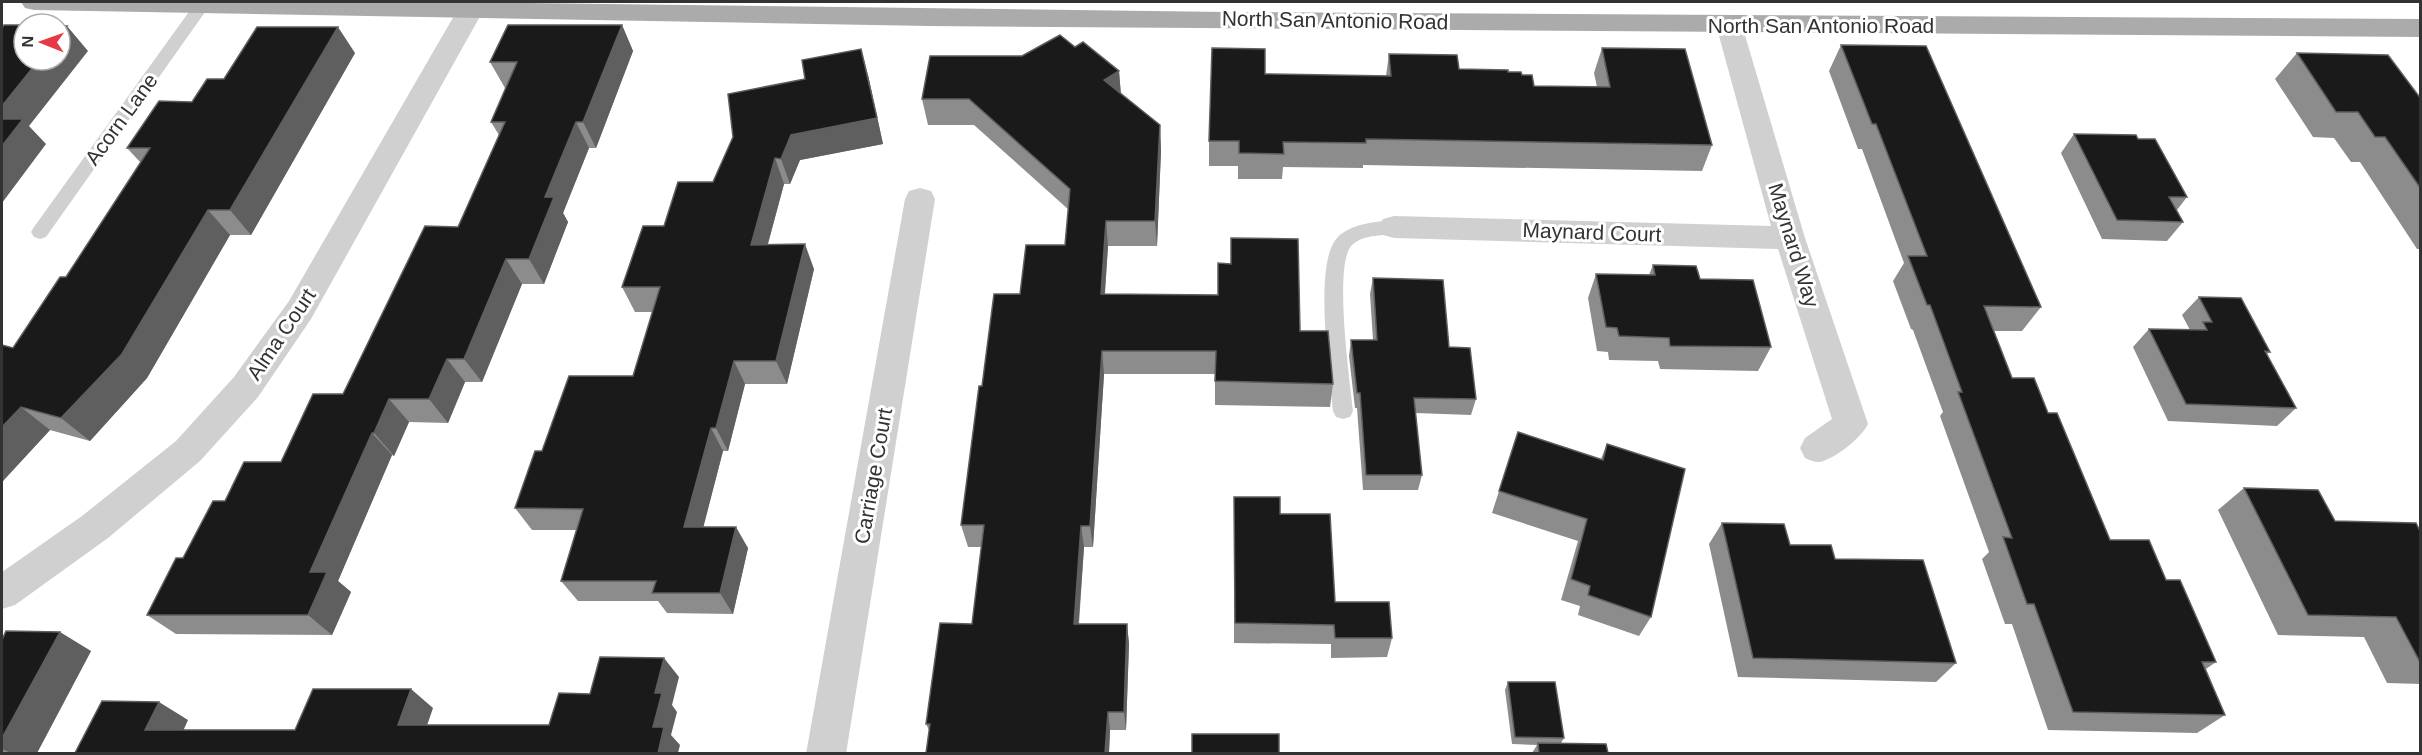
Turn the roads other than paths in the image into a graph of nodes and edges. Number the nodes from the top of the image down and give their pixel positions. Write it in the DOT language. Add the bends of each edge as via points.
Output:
graph roads {
  1 [pos="34,2"];
  2 [pos="202,5"];
  3 [pos="472,6"];
  4 [pos="1729,25"];
  5 [pos="2421,28"];
  6 [pos="920,199"];
  7 [pos="1394,227"];
  8 [pos="40,232"];
  9 [pos="1790,238"];
  10 [pos="1343,411"];
  11 [pos="1817,448"];
  12 [pos="2,593"];
  13 [pos="826,753"];
  1 -- 2 [label="main road, North San Antonio Road"];
  2 -- 3 [label="main road, North San Antonio Road"];
  2 -- 8 [label="lane, Acorn Lane"];
  3 -- 4 [label="main road, North San Antonio Road"];
  3 -- 12 [label="street, Alma Court" via="300,310 246,387 188,451 95,527"];
  4 -- 5 [label="main road, North San Antonio Road"];
  4 -- 9 [label="street, Maynard Way"];
  6 -- 13 [label="street, Carriage Court"];
  7 -- 9 [label="street, Maynard Court"];
  7 -- 10 [label="lane" via="1351,236 1337,252 1334,280"];
  9 -- 11 [label="street, Maynard Way" via="1851,424"];
}
